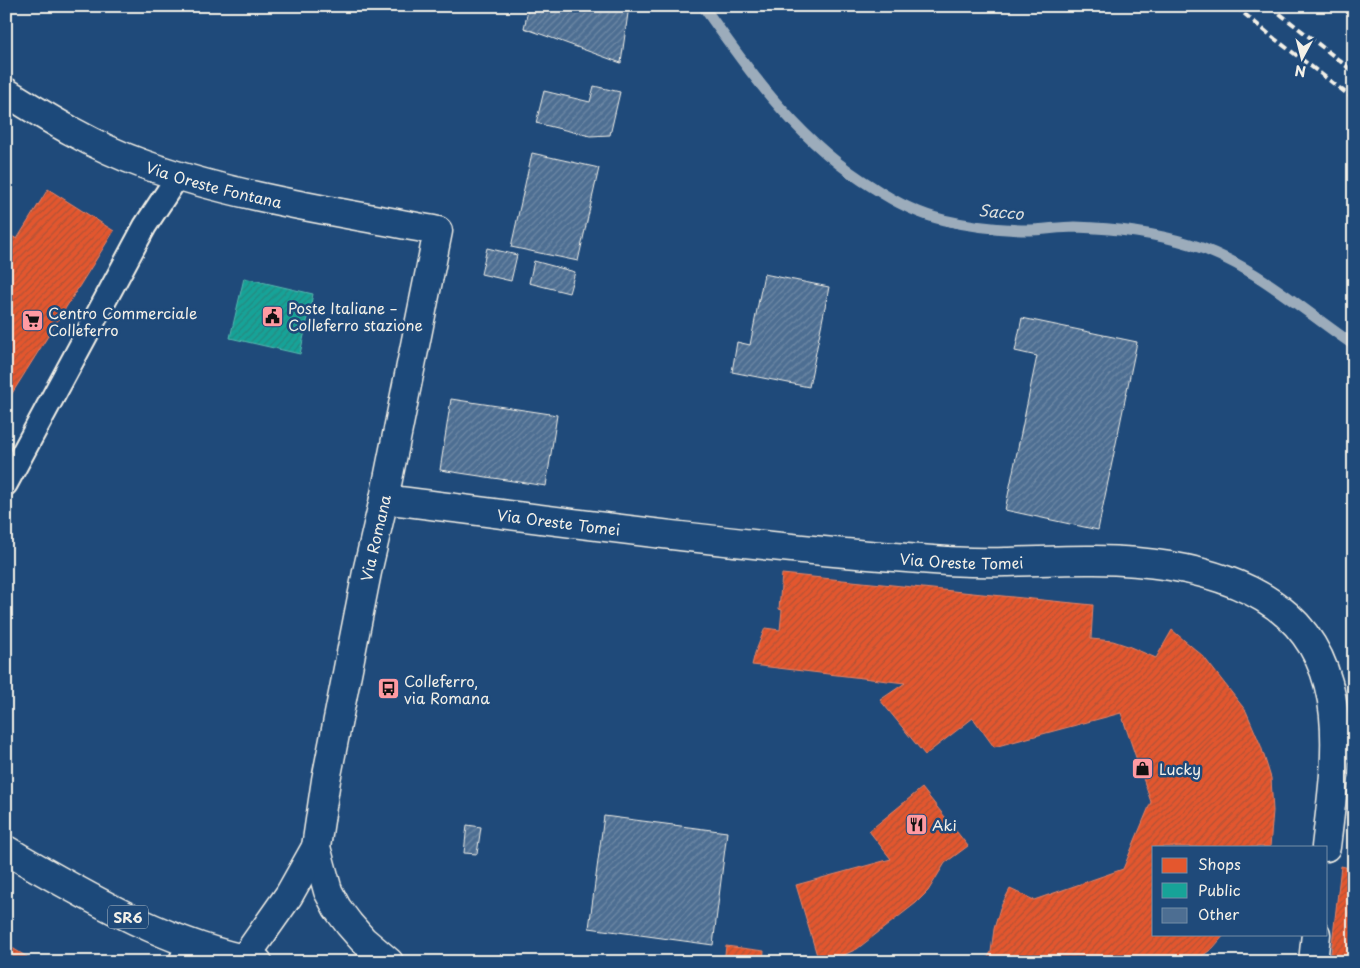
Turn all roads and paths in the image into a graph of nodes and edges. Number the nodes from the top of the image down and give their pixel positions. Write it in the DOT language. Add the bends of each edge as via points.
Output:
graph roads {
  1 [pos="6,92"];
  2 [pos="178,176"];
  3 [pos="438,231"];
  4 [pos="6,484"];
  5 [pos="384,499"];
  6 [pos="1326,846"];
  7 [pos="316,847"];
  8 [pos="6,850"];
  9 [pos="1316,936"];
  10 [pos="184,952"];
  11 [pos="212,957"];
  12 [pos="251,960"];
  13 [pos="389,962"];
  14 [pos="1313,962"];
  1 -- 2 [label="street, Via Oreste Fontana" via="106,148"];
  2 -- 3 [label="street, Via Oreste Fontana" via="269,198"];
  2 -- 4 [label="lane" via="145,226"];
  3 -- 5 [label="street, Via Romana"];
  5 -- 6 [label="street, Via Oreste Tomei" via="717,541 900,558 1141,562 1227,581 1258,594 1288,616 1313,646 1323,666 1330,686 1335,723 1335,764"];
  5 -- 7 [label="street, Via Romana" via="326,780"];
  7 -- 12 [label="street, Via Romana"];
  7 -- 13 [label="street, Via Romana" via="328,891 337,908 358,935"];
  8 -- 10 [label="street, SR6"];
  9 -- 14 [label="street"];
  10 -- 11 [label="street, SR6"];
  11 -- 12 [label="street, SR6"];
}
